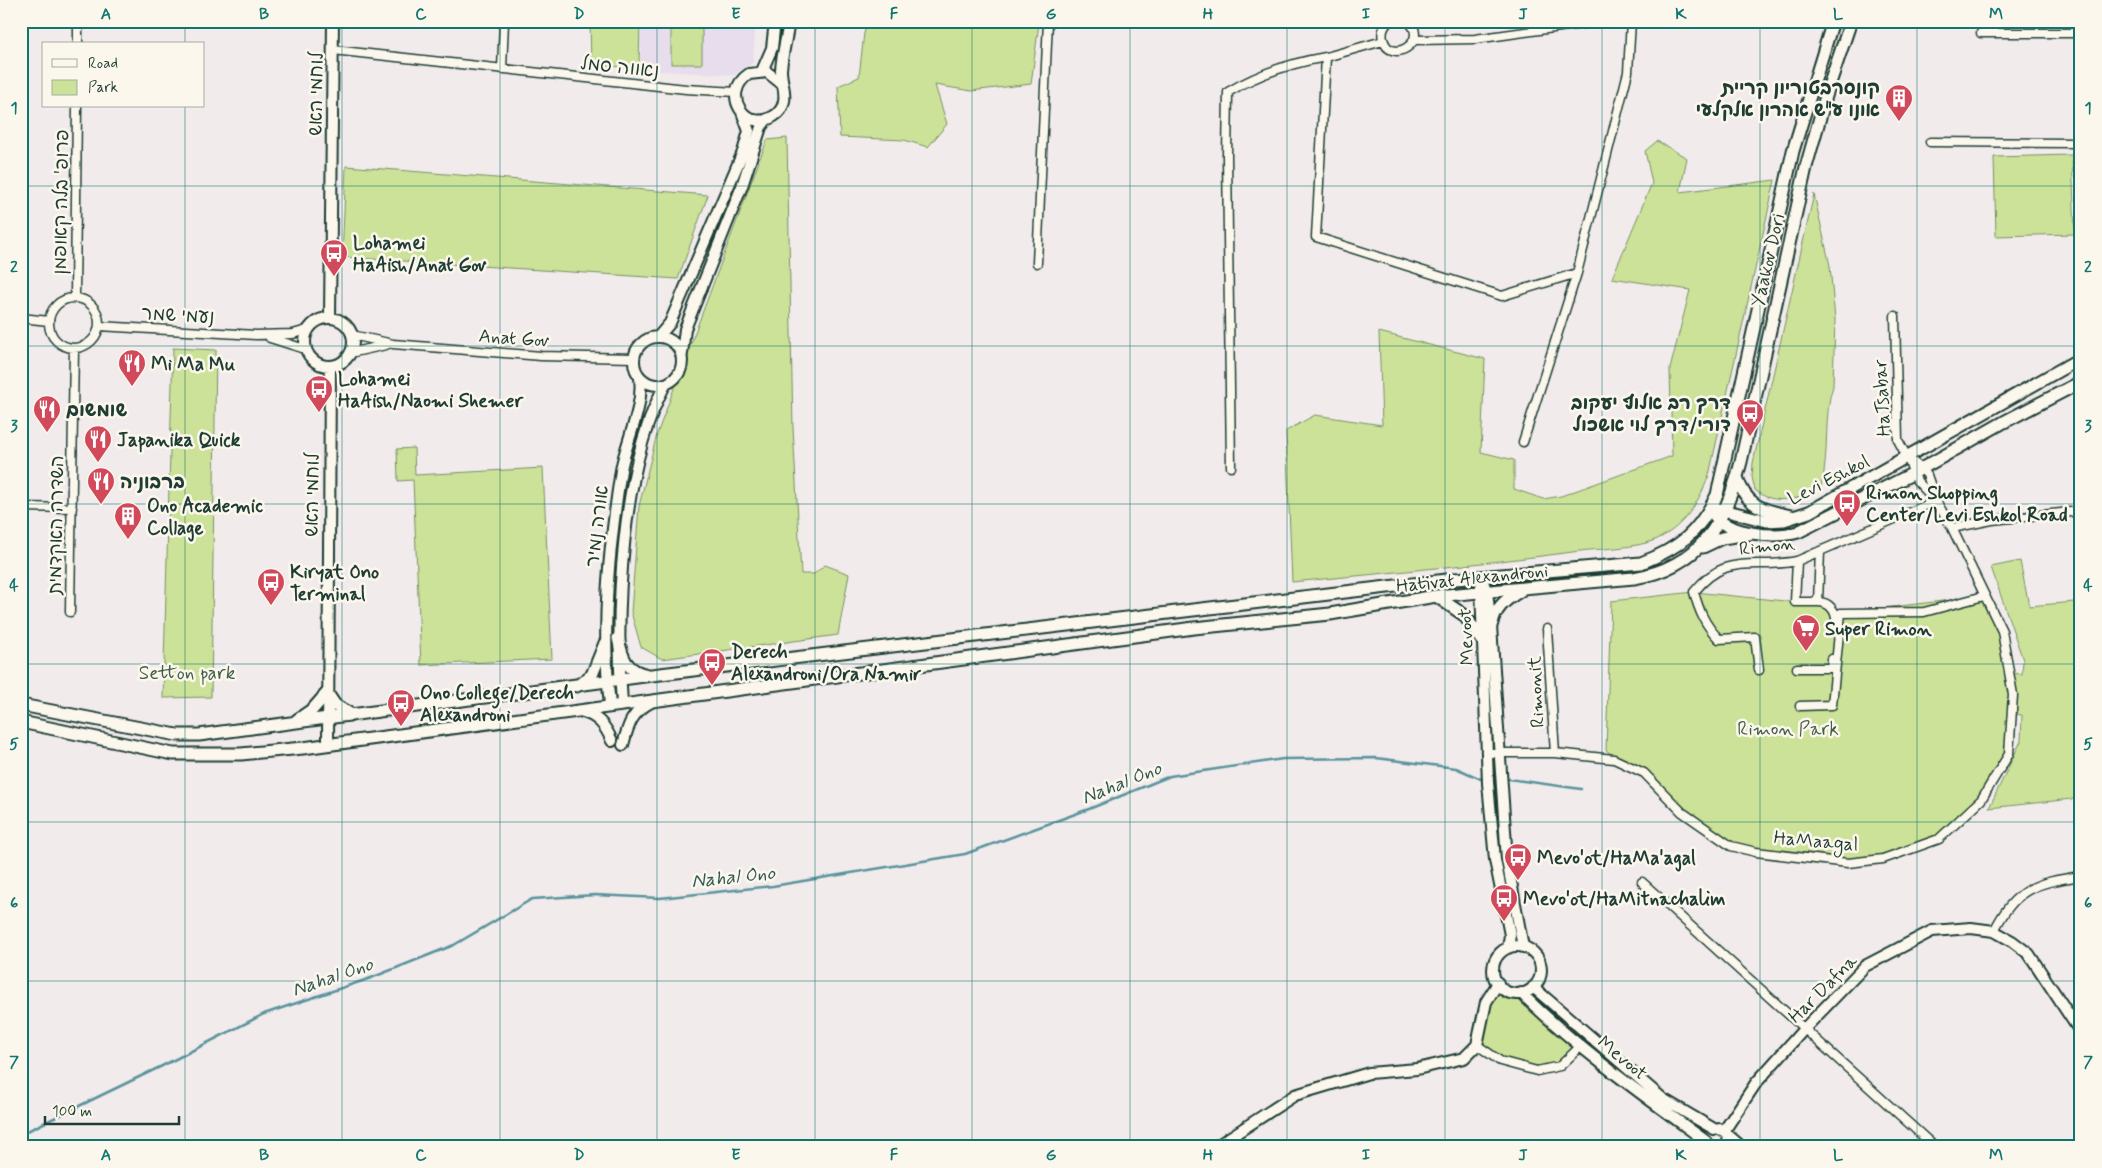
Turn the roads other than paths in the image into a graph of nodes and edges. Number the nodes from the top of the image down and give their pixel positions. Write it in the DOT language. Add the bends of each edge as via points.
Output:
graph roads {
  1 [pos="78,21"];
  2 [pos="333,21"];
  3 [pos="504,21"];
  4 [pos="775,21"];
  5 [pos="789,21"];
  6 [pos="1048,21"];
  7 [pos="1389,21"];
  8 [pos="1408,21"];
  9 [pos="1604,21"];
  10 [pos="1631,21"];
  11 [pos="1833,21"];
  12 [pos="1851,21"];
  13 [pos="1981,33"];
  14 [pos="2081,33"];
  15 [pos="1414,40"];
  16 [pos="1383,41"];
  17 [pos="78,42"];
  18 [pos="333,50"];
  19 [pos="1326,57"];
  20 [pos="502,69"];
  21 [pos="762,71"];
  22 [pos="781,83"];
  23 [pos="736,92"];
  24 [pos="77,108"];
  25 [pos="742,112"];
  26 [pos="767,119"];
  27 [pos="1930,142"];
  28 [pos="2080,142"];
  29 [pos="1037,263"];
  30 [pos="1577,273"];
  31 [pos="75,298"];
  32 [pos="1895,316"];
  33 [pos="330,317"];
  34 [pos="21,318"];
  35 [pos="49,320"];
  36 [pos="99,326"];
  37 [pos="307,330"];
  38 [pos="256,335"];
  39 [pos="352,335"];
  40 [pos="659,336"];
  41 [pos="393,344"];
  42 [pos="74,348"];
  43 [pos="306,349"];
  44 [pos="350,354"];
  45 [pos="682,354"];
  46 [pos="634,358"];
  47 [pos="2081,358"];
  48 [pos="330,366"];
  49 [pos="640,378"];
  50 [pos="2081,382"];
  51 [pos="665,384"];
  52 [pos="1522,442"];
  53 [pos="1906,458"];
  54 [pos="1231,467"];
  55 [pos="1917,472"];
  56 [pos="1738,477"];
  57 [pos="1936,501"];
  58 [pos="21,507"];
  59 [pos="72,508"];
  60 [pos="1710,509"];
  61 [pos="1726,509"];
  62 [pos="2081,511"];
  63 [pos="1797,517"];
  64 [pos="1720,522"];
  65 [pos="1952,528"];
  66 [pos="1756,533"];
  67 [pos="1820,551"];
  68 [pos="1693,552"];
  69 [pos="1797,561"];
  70 [pos="1481,577"];
  71 [pos="1525,588"];
  72 [pos="1484,592"];
  73 [pos="1436,596"];
  74 [pos="1984,596"];
  75 [pos="1818,602"];
  76 [pos="70,612"];
  77 [pos="1491,626"];
  78 [pos="1547,629"];
  79 [pos="618,638"];
  80 [pos="1483,641"];
  81 [pos="606,643"];
  82 [pos="1797,668"];
  83 [pos="1759,670"];
  84 [pos="652,675"];
  85 [pos="620,680"];
  86 [pos="607,682"];
  87 [pos="576,686"];
  88 [pos="327,693"];
  89 [pos="655,699"];
  90 [pos="622,704"];
  91 [pos="21,705"];
  92 [pos="610,706"];
  93 [pos="1800,706"];
  94 [pos="577,710"];
  95 [pos="352,715"];
  96 [pos="328,718"];
  97 [pos="21,722"];
  98 [pos="295,722"];
  99 [pos="612,741"];
  100 [pos="328,744"];
  101 [pos="623,745"];
  102 [pos="1487,753"];
  103 [pos="1499,753"];
  104 [pos="1554,753"];
  105 [pos="2081,876"];
  106 [pos="1642,882"];
  107 [pos="1994,931"];
  108 [pos="1523,947"];
  109 [pos="1508,948"];
  110 [pos="1498,983"];
  111 [pos="1533,987"];
  112 [pos="1521,993"];
  113 [pos="1804,1029"];
  114 [pos="2081,1033"];
  115 [pos="1477,1045"];
  116 [pos="1581,1046"];
  117 [pos="1724,1136"];
  118 [pos="1708,1144"];
  119 [pos="1215,1147"];
  120 [pos="1742,1147"];
  121 [pos="1935,1147"];
  1 -- 17 [label="street"];
  2 -- 18 [label="street, לוחמי האש"];
  3 -- 20 [label="street"];
  4 -- 21 [label="street" via="772,48"];
  5 -- 22 [label="street"];
  6 -- 29 [label="street"];
  7 -- 16 [label="street" via="1382,32"];
  8 -- 15 [label="street" via="1414,28"];
  9 -- 15 [label="street" via="1475,39"];
  10 -- 30 [label="street" via="1628,72"];
  11 -- 60 [label="main road, Yaakov Dori" via="1793,151 1725,464"];
  12 -- 56 [label="main road, Yaakov Dori" via="1806,168"];
  13 -- 14 [label="street"];
  15 -- 16 [label="street" via="1407,48 1397,51"];
  16 -- 19 [label="street"];
  18 -- 20 [label="street, נאווה סמל"];
  18 -- 33 [label="street, לוחמי האש"];
  19 -- 30 [label="street" via="1316,237 1502,296"];
  19 -- 54 [label="street" via="1290,64 1252,78 1228,92"];
  20 -- 23 [label="street, נאווה סמל"];
  21 -- 22 [label="street" via="773,74"];
  21 -- 23 [label="street" via="744,77"];
  22 -- 26 [label="street" via="785,95 782,108"];
  23 -- 25 [label="street"];
  24 -- 31 [label="street, פרופ' בלה קאופמן"];
  25 -- 26 [label="street" via="754,120"];
  25 -- 40 [label="street" via="749,131 743,152 670,323"];
  26 -- 45 [label="street" via="761,127 742,186 685,329"];
  27 -- 28 [label="street"];
  30 -- 52 [label="street"];
  31 -- 35 [label="street" via="55,307"];
  31 -- 36 [label="street" via="93,307"];
  32 -- 53 [label="street, HaTsabar" via="1897,433"];
  33 -- 37 [label="street" via="318,319"];
  33 -- 39 [label="street" via="346,324"];
  34 -- 35 [label="street"];
  35 -- 42 [label="street" via="56,340 67,348"];
  36 -- 38 [label="street, נעמי שמר"];
  36 -- 42 [label="street" via="93,340"];
  37 -- 38 [label="street, נעמי שמר" via="293,334"];
  37 -- 43 [label="street" via="304,338"];
  38 -- 43 [label="street, נעמי שמר"];
  39 -- 41 [label="street, Anat Gov"];
  39 -- 44 [label="street"];
  40 -- 45 [label="street" via="676,344"];
  40 -- 46 [label="street" via="642,342"];
  41 -- 44 [label="street, Anat Gov"];
  41 -- 46 [label="street, Anat Gov" via="541,356"];
  42 -- 59 [label="street, השדרה האקדמית"];
  43 -- 48 [label="street" via="316,363"];
  44 -- 48 [label="street" via="342,362"];
  45 -- 51 [label="street" via="680,373"];
  46 -- 49 [label="street"];
  47 -- 53 [label="main road, Levi Eshkol"];
  48 -- 88 [label="street, לוחמי האש"];
  49 -- 51 [label="street" via="652,385"];
  49 -- 81 [label="street, אורה נמיר" via="642,390 623,459 612,527"];
  50 -- 55 [label="main road, Levi Eshkol"];
  51 -- 79 [label="street, אורה נמיר" via="648,423 637,466 627,530"];
  53 -- 55 [label="street, HaMaagal"];
  53 -- 63 [label="main road, Levi Eshkol"];
  55 -- 57 [label="street, HaMaagal"];
  55 -- 66 [label="main road, Levi Eshkol" via="1798,532 1779,535"];
  56 -- 61 [label="main road, Yaakov Dori"];
  56 -- 63 [label="main road" via="1743,493 1754,504"];
  57 -- 65 [label="street, HaMaagal"];
  57 -- 67 [label="street, Rimon"];
  58 -- 59 [label="street"];
  59 -- 76 [label="street, השדרה האקדמית"];
  60 -- 61 [label="main road, Levi Eshkol"];
  60 -- 64 [label="main road"];
  60 -- 70 [label="main road, Hativat Alexandroni" via="1688,538 1641,563"];
  61 -- 63 [label="main road, Levi Eshkol" via="1767,521"];
  61 -- 64 [label="main road, Hativat Alexandroni"];
  62 -- 65 [label="street" via="1992,520"];
  64 -- 66 [label="main road, Levi Eshkol"];
  64 -- 68 [label="main road, Hativat Alexandroni"];
  65 -- 74 [label="street, HaMaagal"];
  66 -- 68 [label="main road" via="1722,538"];
  67 -- 69 [label="street, Rimon"];
  67 -- 75 [label="street"];
  68 -- 71 [label="main road, Hativat Alexandroni" via="1681,562 1649,576"];
  69 -- 75 [label="street" via="1795,602"];
  69 -- 83 [label="street, Rimon" via="1726,567 1715,571 1694,592 1704,622 1719,640 1755,637"];
  70 -- 72 [label="street, Mevoot"];
  70 -- 84 [label="main road, Hativat Alexandroni"];
  71 -- 72 [label="main road, Hativat Alexandroni"];
  71 -- 77 [label="main road" via="1499,605"];
  72 -- 73 [label="main road, Hativat Alexandroni"];
  72 -- 77 [label="street, Mevoot"];
  72 -- 80 [label="street, Mevoot"];
  73 -- 80 [label="main road" via="1464,614"];
  73 -- 89 [label="main road, Hativat Alexandroni" via="1330,614 1194,628"];
  74 -- 93 [label="street" via="1924,612 1841,613 1832,705"];
  74 -- 104 [label="street, HaMaagal" via="2002,631 2013,695 2009,754 1981,800 1939,838 1883,859 1848,862 1730,846 1682,812 1644,773 1614,759"];
  75 -- 82 [label="street" via="1830,606 1836,618 1831,668"];
  77 -- 103 [label="street, Mevoot"];
  78 -- 104 [label="street, Rimonit"];
  79 -- 84 [label="main road" via="621,656 629,668"];
  79 -- 85 [label="street, אורה נמיר"];
  80 -- 102 [label="street, Mevoot"];
  81 -- 86 [label="street, אורה נמיר"];
  81 -- 87 [label="main road" via="592,675"];
  84 -- 85 [label="main road, Hativat Alexandroni"];
  85 -- 86 [label="main road, Hativat Alexandroni"];
  85 -- 90 [label="street, אורה נמיר"];
  86 -- 87 [label="main road, Hativat Alexandroni"];
  86 -- 92 [label="street, אורה נמיר"];
  87 -- 95 [label="main road, Hativat Alexandroni"];
  88 -- 95 [label="main road" via="335,706"];
  88 -- 96 [label="street, לוחמי האש"];
  88 -- 98 [label="main road"];
  89 -- 90 [label="main road, Hativat Alexandroni"];
  89 -- 101 [label="street" via="630,718"];
  90 -- 92 [label="main road, Hativat Alexandroni"];
  91 -- 98 [label="main road, Hativat Alexandroni" via="177,735"];
  92 -- 94 [label="main road, Hativat Alexandroni"];
  94 -- 99 [label="street" via="602,722"];
  94 -- 100 [label="main road, Hativat Alexandroni"];
  95 -- 96 [label="main road, Hativat Alexandroni"];
  96 -- 98 [label="main road, Hativat Alexandroni"];
  96 -- 100 [label="street, לוחמי האש"];
  97 -- 100 [label="main road, Hativat Alexandroni" via="173,754 241,754"];
  102 -- 103 [label="street, HaMaagal"];
  102 -- 109 [label="street, Mevoot" via="1495,860 1510,936"];
  103 -- 104 [label="street, HaMaagal"];
  103 -- 108 [label="street, Mevoot" via="1507,860"];
  105 -- 107 [label="street" via="2041,884 2018,895 2003,912"];
  106 -- 113 [label="street"];
  107 -- 113 [label="street, Har Dafna" via="1971,928 1932,931 1866,966"];
  107 -- 114 [label="street, Har Dafna" via="2029,954"];
  108 -- 109 [label="street"];
  108 -- 111 [label="street" via="1539,960 1540,975"];
  109 -- 110 [label="street" via="1494,963"];
  110 -- 112 [label="street" via="1506,991"];
  110 -- 115 [label="street" via="1486,1002"];
  111 -- 112 [label="street"];
  111 -- 117 [label="street, Mevoot" via="1663,1099"];
  112 -- 116 [label="street, Mevoot"];
  113 -- 117 [label="street, Har Dafna" via="1756,1083"];
  113 -- 121 [label="street"];
  115 -- 116 [label="street" via="1500,1061 1537,1071 1560,1066"];
  115 -- 119 [label="street" via="1464,1058 1417,1069 1369,1073 1295,1095"];
  116 -- 118 [label="street, Mevoot"];
  117 -- 118 [label="street, Har Dafna" via="1708,1135"];
  117 -- 120 [label="street, Mevoot"];
}
